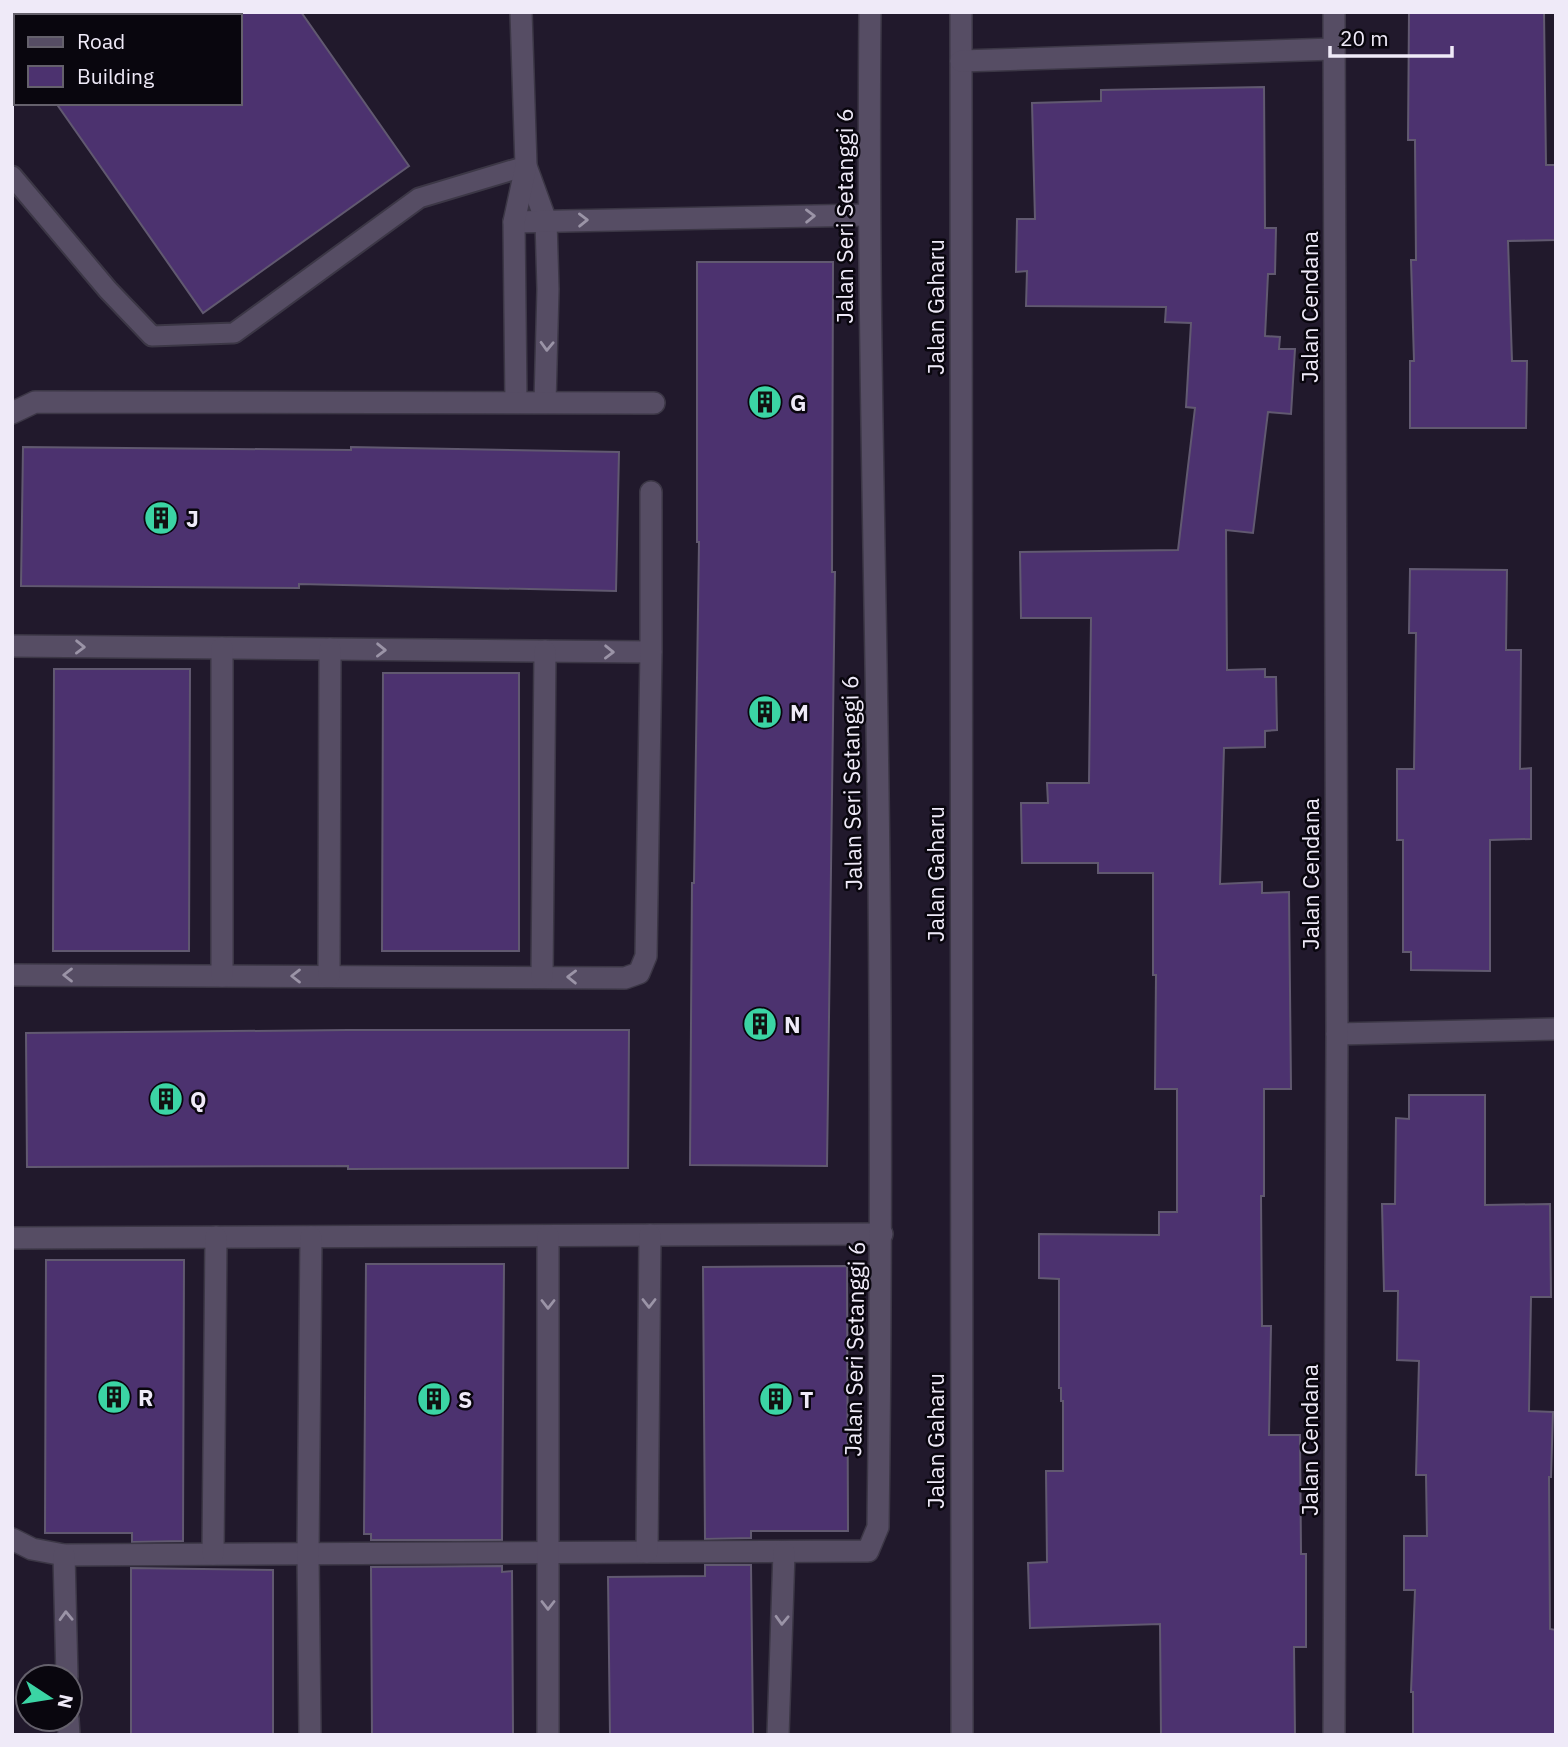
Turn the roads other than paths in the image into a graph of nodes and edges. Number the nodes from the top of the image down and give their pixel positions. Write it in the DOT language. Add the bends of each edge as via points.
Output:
graph roads {
  1 [pos="521,12"];
  2 [pos="870,12"];
  3 [pos="961,12"];
  4 [pos="1335,12"];
  5 [pos="1334,49"];
  6 [pos="961,61"];
  7 [pos="526,166"];
  8 [pos="12,176"];
  9 [pos="868,215"];
  10 [pos="546,221"];
  11 [pos="514,222"];
  12 [pos="516,402"];
  13 [pos="545,402"];
  14 [pos="654,403"];
  15 [pos="12,413"];
  16 [pos="650,492"];
  17 [pos="12,646"];
  18 [pos="222,648"];
  19 [pos="330,649"];
  20 [pos="545,651"];
  21 [pos="651,652"];
  22 [pos="12,975"];
  23 [pos="222,976"];
  24 [pos="329,976"];
  25 [pos="542,977"];
  26 [pos="1556,1029"];
  27 [pos="1337,1034"];
  28 [pos="650,1234"];
  29 [pos="882,1234"];
  30 [pos="548,1236"];
  31 [pos="216,1237"];
  32 [pos="311,1237"];
  33 [pos="12,1238"];
  34 [pos="12,1539"];
  35 [pos="647,1552"];
  36 [pos="785,1552"];
  37 [pos="548,1553"];
  38 [pos="213,1554"];
  39 [pos="308,1554"];
  40 [pos="64,1555"];
  41 [pos="67,1663"];
  42 [pos="310,1735"];
  43 [pos="548,1735"];
  44 [pos="778,1735"];
  45 [pos="962,1735"];
  46 [pos="1334,1735"];
  1 -- 7 [label="street"];
  2 -- 9 [label="street, Jalan Seri Setanggi 6"];
  3 -- 6 [label="street, Jalan Gaharu"];
  4 -- 5 [label="street, Jalan Cendana"];
  5 -- 6 [label="street"];
  5 -- 27 [label="street, Jalan Cendana"];
  6 -- 45 [label="street, Jalan Gaharu"];
  7 -- 8 [label="lane" via="419,198 234,333 152,336"];
  7 -- 10 [label="street"];
  7 -- 11 [label="street"];
  10 -- 9 [label="street, one-way"];
  9 -- 29 [label="street, Jalan Seri Setanggi 6"];
  10 -- 11 [label="street"];
  10 -- 13 [label="street, one-way"];
  11 -- 12 [label="street"];
  12 -- 13 [label="street"];
  12 -- 15 [label="street" via="35,402"];
  13 -- 14 [label="street"];
  16 -- 21 [label="street"];
  17 -- 18 [label="street, one-way"];
  18 -- 19 [label="street"];
  18 -- 23 [label="street"];
  19 -- 20 [label="street, one-way"];
  19 -- 24 [label="street"];
  20 -- 21 [label="street, one-way"];
  20 -- 25 [label="street"];
  21 -- 25 [label="street, one-way" via="646,956 639,973 625,978"];
  23 -- 22 [label="street, one-way"];
  24 -- 23 [label="street, one-way"];
  24 -- 25 [label="street"];
  26 -- 27 [label="street"];
  27 -- 46 [label="street, Jalan Cendana"];
  28 -- 29 [label="street"];
  28 -- 30 [label="street"];
  28 -- 35 [label="street, one-way"];
  29 -- 36 [label="street, Jalan Seri Setanggi 6" via="878,1527 868,1551"];
  30 -- 32 [label="street"];
  30 -- 37 [label="street, one-way"];
  31 -- 32 [label="street"];
  31 -- 33 [label="street"];
  31 -- 38 [label="street"];
  32 -- 39 [label="street"];
  34 -- 40 [label="street" via="32,1549"];
  35 -- 36 [label="street"];
  35 -- 37 [label="street"];
  36 -- 44 [label="street, one-way"];
  37 -- 39 [label="street"];
  37 -- 43 [label="street, one-way"];
  38 -- 39 [label="street"];
  38 -- 40 [label="street"];
  39 -- 42 [label="street"];
  41 -- 40 [label="street, one-way"];
}
